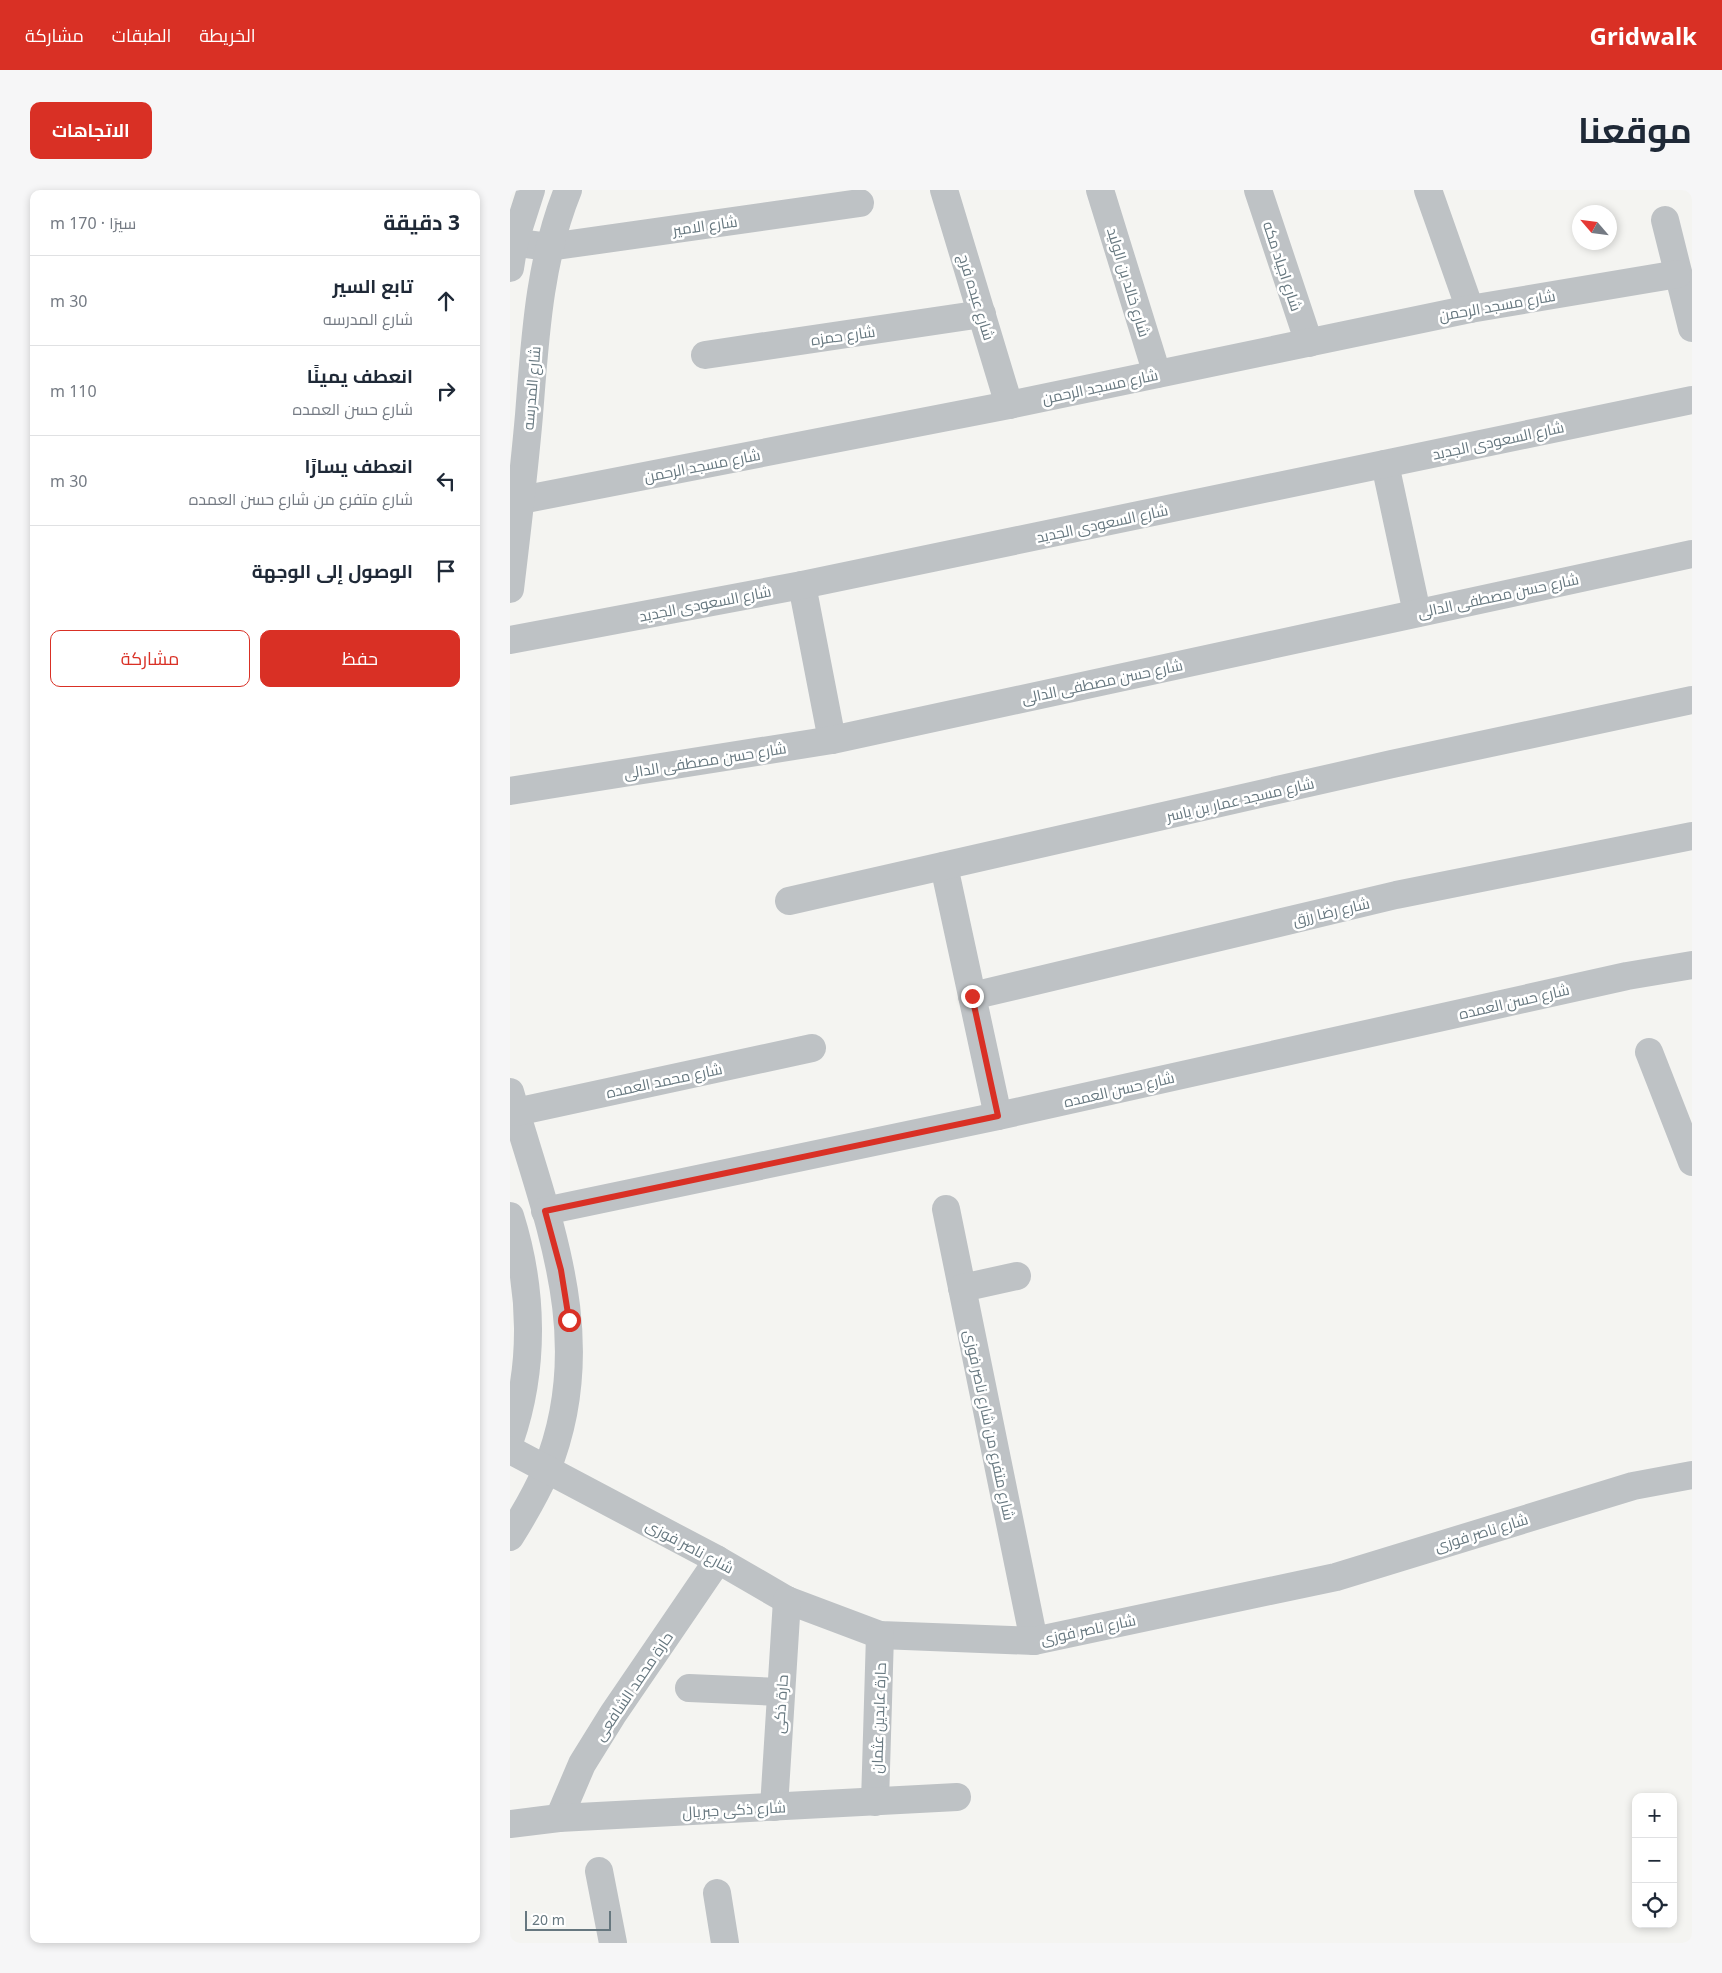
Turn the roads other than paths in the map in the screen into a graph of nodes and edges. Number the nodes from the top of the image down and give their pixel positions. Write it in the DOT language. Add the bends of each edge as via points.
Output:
graph roads {
  1 [pos="531,190"];
  2 [pos="568,190"];
  3 [pos="944,190"];
  4 [pos="1100,190"];
  5 [pos="1258,190"];
  6 [pos="1428,190"];
  7 [pos="860,203"];
  8 [pos="1664,220"];
  9 [pos="549,247"];
  10 [pos="511,251"];
  11 [pos="1678,274"];
  12 [pos="1470,309"];
  13 [pos="982,314"];
  14 [pos="1692,328"];
  15 [pos="1309,343"];
  16 [pos="705,355"];
  17 [pos="1157,374"];
  18 [pos="1692,400"];
  19 [pos="1009,405"];
  20 [pos="1385,464"];
  21 [pos="521,500"];
  22 [pos="1692,554"];
  23 [pos="802,585"];
  24 [pos="510,589"];
  25 [pos="1417,612"];
  26 [pos="510,640"];
  27 [pos="1692,700"];
  28 [pos="832,740"];
  29 [pos="510,791"];
  30 [pos="1692,836"];
  31 [pos="944,866"];
  32 [pos="790,901"];
  33 [pos="1692,964"];
  34 [pos="972,996"];
  35 [pos="812,1048"];
  36 [pos="1649,1052"];
  37 [pos="513,1102"];
  38 [pos="998,1116"];
  39 [pos="1692,1162"];
  40 [pos="946,1209"];
  41 [pos="545,1211"];
  42 [pos="510,1216"];
  43 [pos="1017,1276"];
  44 [pos="962,1288"];
  45 [pos="519,1328"];
  46 [pos="510,1440"];
  47 [pos="510,1450"];
  48 [pos="546,1470"];
  49 [pos="1692,1476"];
  50 [pos="510,1537"];
  51 [pos="718,1560"];
  52 [pos="787,1600"];
  53 [pos="880,1635"];
  54 [pos="1034,1641"];
  55 [pos="689,1688"];
  56 [pos="781,1692"];
  57 [pos="958,1797"];
  58 [pos="876,1802"];
  59 [pos="774,1807"];
  60 [pos="559,1818"];
  61 [pos="510,1824"];
  62 [pos="599,1871"];
  63 [pos="717,1893"];
  64 [pos="613,1943"];
  65 [pos="725,1943"];
  1 -- 10 [label="street"];
  2 -- 9 [label="street, شارع المدرسه"];
  3 -- 13 [label="street, شارع عبده فرج"];
  4 -- 17 [label="street, شارع خالد بن الوليد"];
  5 -- 15 [label="street, شارع اجياد مكه"];
  6 -- 12 [label="street"];
  7 -- 9 [label="street, شارع الامير"];
  8 -- 11 [label="street"];
  9 -- 10 [label="street, شارع الامير"];
  9 -- 21 [label="street, شارع المدرسه" via="539,305"];
  11 -- 12 [label="street, شارع مسجد الرحمن"];
  11 -- 14 [label="street"];
  12 -- 15 [label="street, شارع مسجد الرحمن"];
  13 -- 16 [label="street, شارع حمزه"];
  13 -- 19 [label="street, شارع عبده فرج"];
  15 -- 17 [label="street, شارع مسجد الرحمن"];
  17 -- 19 [label="street, شارع مسجد الرحمن"];
  18 -- 20 [label="street, شارع السعودى الجديد"];
  19 -- 21 [label="street, شارع مسجد الرحمن"];
  20 -- 23 [label="street, شارع السعودى الجديد"];
  20 -- 25 [label="street"];
  21 -- 24 [label="street, شارع المدرسه"];
  22 -- 25 [label="street, شارع حسن مصطفى الدالى"];
  23 -- 26 [label="street, شارع السعودى الجديد"];
  23 -- 28 [label="street"];
  25 -- 28 [label="street, شارع حسن مصطفى الدالى"];
  27 -- 31 [label="street, شارع مسجد عمار بن ياسر" via="1392,764"];
  28 -- 29 [label="street, شارع حسن مصطفى الدالى"];
  30 -- 34 [label="street, شارع رضا رزق" via="1396,895"];
  31 -- 32 [label="street, شارع مسجد عمار بن ياسر"];
  31 -- 34 [label="street"];
  33 -- 38 [label="street, شارع حسن العمده"];
  34 -- 38 [label="street"];
  35 -- 37 [label="street, شارع محمد العمده"];
  36 -- 39 [label="street"];
  37 -- 41 [label="street"];
  38 -- 41 [label="street, شارع حسن العمده"];
  40 -- 44 [label="street, شارع متفرع من شارع ناصر فوزى"];
  41 -- 48 [label="street" via="566,1295 570,1345 562,1421"];
  42 -- 45 [label="street" via="523,1267"];
  43 -- 44 [label="street"];
  44 -- 54 [label="street, شارع متفرع من شارع ناصر فوزى"];
  45 -- 46 [label="street" via="524,1388"];
  47 -- 48 [label="street, شارع ناصر فوزى"];
  48 -- 50 [label="street"];
  48 -- 51 [label="street, شارع ناصر فوزى"];
  49 -- 54 [label="street, شارع ناصر فوزى" via="1633,1486 1336,1577"];
  51 -- 52 [label="street, شارع ناصر فوزى"];
  51 -- 60 [label="street, حارة محمد الشافعى" via="587,1756"];
  52 -- 53 [label="street, شارع ناصر فوزى"];
  52 -- 56 [label="street, حارة ذكى"];
  53 -- 54 [label="street, شارع ناصر فوزى"];
  53 -- 58 [label="street, حارة عابدين عثمان"];
  55 -- 56 [label="street"];
  56 -- 59 [label="street, حارة ذكى"];
  57 -- 58 [label="street, شارع ذكى جبريال"];
  58 -- 59 [label="street, شارع ذكى جبريال"];
  59 -- 60 [label="street, شارع ذكى جبريال"];
  60 -- 61 [label="street, شارع ذكى جبريال"];
  62 -- 64 [label="street"];
  63 -- 65 [label="street"];
}
